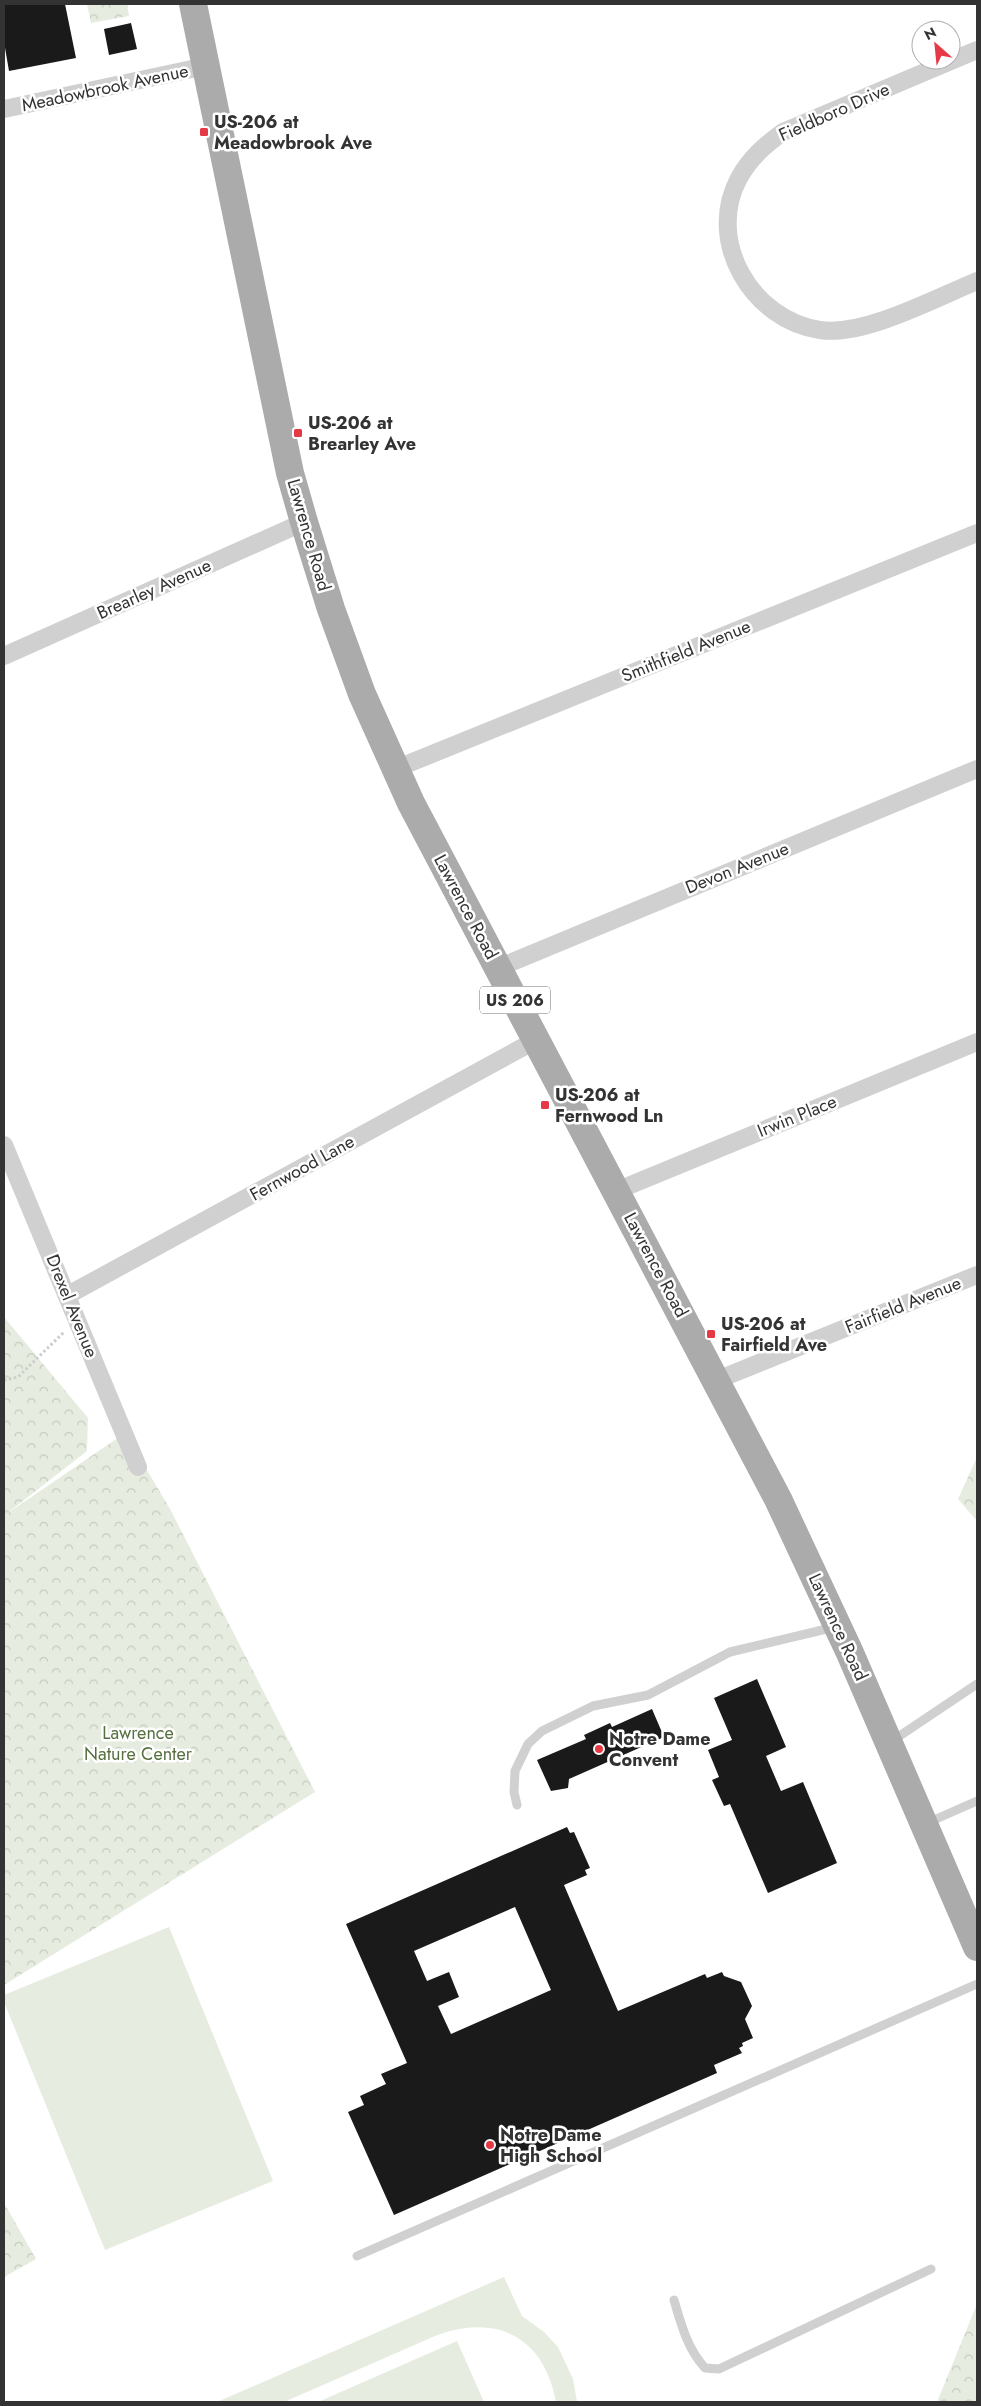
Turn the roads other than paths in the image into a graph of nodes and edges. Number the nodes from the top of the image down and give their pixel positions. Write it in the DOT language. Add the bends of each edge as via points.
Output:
graph roads {
  1 [pos="193,4"];
  2 [pos="977,50"];
  3 [pos="206,66"];
  4 [pos="4,107"];
  5 [pos="977,281"];
  6 [pos="304,522"];
  7 [pos="977,533"];
  8 [pos="4,656"];
  9 [pos="395,769"];
  10 [pos="977,769"];
  11 [pos="498,968"];
  12 [pos="536,1040"];
  13 [pos="977,1042"];
  14 [pos="4,1145"];
  15 [pos="616,1191"];
  16 [pos="977,1275"];
  17 [pos="68,1295"];
  18 [pos="717,1380"];
  19 [pos="138,1467"];
  20 [pos="838,1626"];
  21 [pos="977,1684"];
  22 [pos="890,1742"];
  23 [pos="977,1801"];
  24 [pos="517,1805"];
  25 [pos="925,1824"];
  26 [pos="976,1940"];
  27 [pos="977,1984"];
  28 [pos="357,2256"];
  29 [pos="931,2269"];
  30 [pos="674,2300"];
  1 -- 3 [label="main road, Lawrence Road / US 206"];
  2 -- 5 [label="street, Fieldboro Drive" via="783,132 765,144 738,180 728,219 729,241 745,282 776,314 805,327 845,331 866,327"];
  3 -- 4 [label="street, Meadowbrook Avenue"];
  3 -- 6 [label="main road, Lawrence Road / US 206" via="290,473"];
  6 -- 8 [label="street, Brearley Avenue"];
  6 -- 9 [label="main road, Lawrence Road / US 206" via="362,694"];
  7 -- 9 [label="street, Smithfield Avenue"];
  9 -- 11 [label="main road, Lawrence Road / US 206"];
  10 -- 11 [label="street, Devon Avenue"];
  11 -- 12 [label="main road, Lawrence Road / US 206"];
  12 -- 15 [label="main road, Lawrence Road / US 206"];
  12 -- 17 [label="street, Fernwood Lane"];
  13 -- 15 [label="street, Irwin Place"];
  14 -- 17 [label="street, Drexel Avenue"];
  15 -- 18 [label="main road, Lawrence Road / US 206"];
  16 -- 18 [label="street, Fairfield Avenue"];
  17 -- 19 [label="street, Drexel Avenue"];
  18 -- 20 [label="main road, Lawrence Road / US 206"];
  20 -- 22 [label="main road, Lawrence Road / US 206"];
  20 -- 24 [label="lane" via="730,1652 648,1695 593,1706 542,1731 528,1744 515,1771"];
  21 -- 22 [label="lane"];
  22 -- 25 [label="main road, Lawrence Road / US 206"];
  23 -- 25 [label="lane"];
  25 -- 26 [label="main road, Lawrence Road / US 206"];
  27 -- 28 [label="lane"];
  29 -- 30 [label="lane" via="719,2369 705,2368 695,2357"];
}
